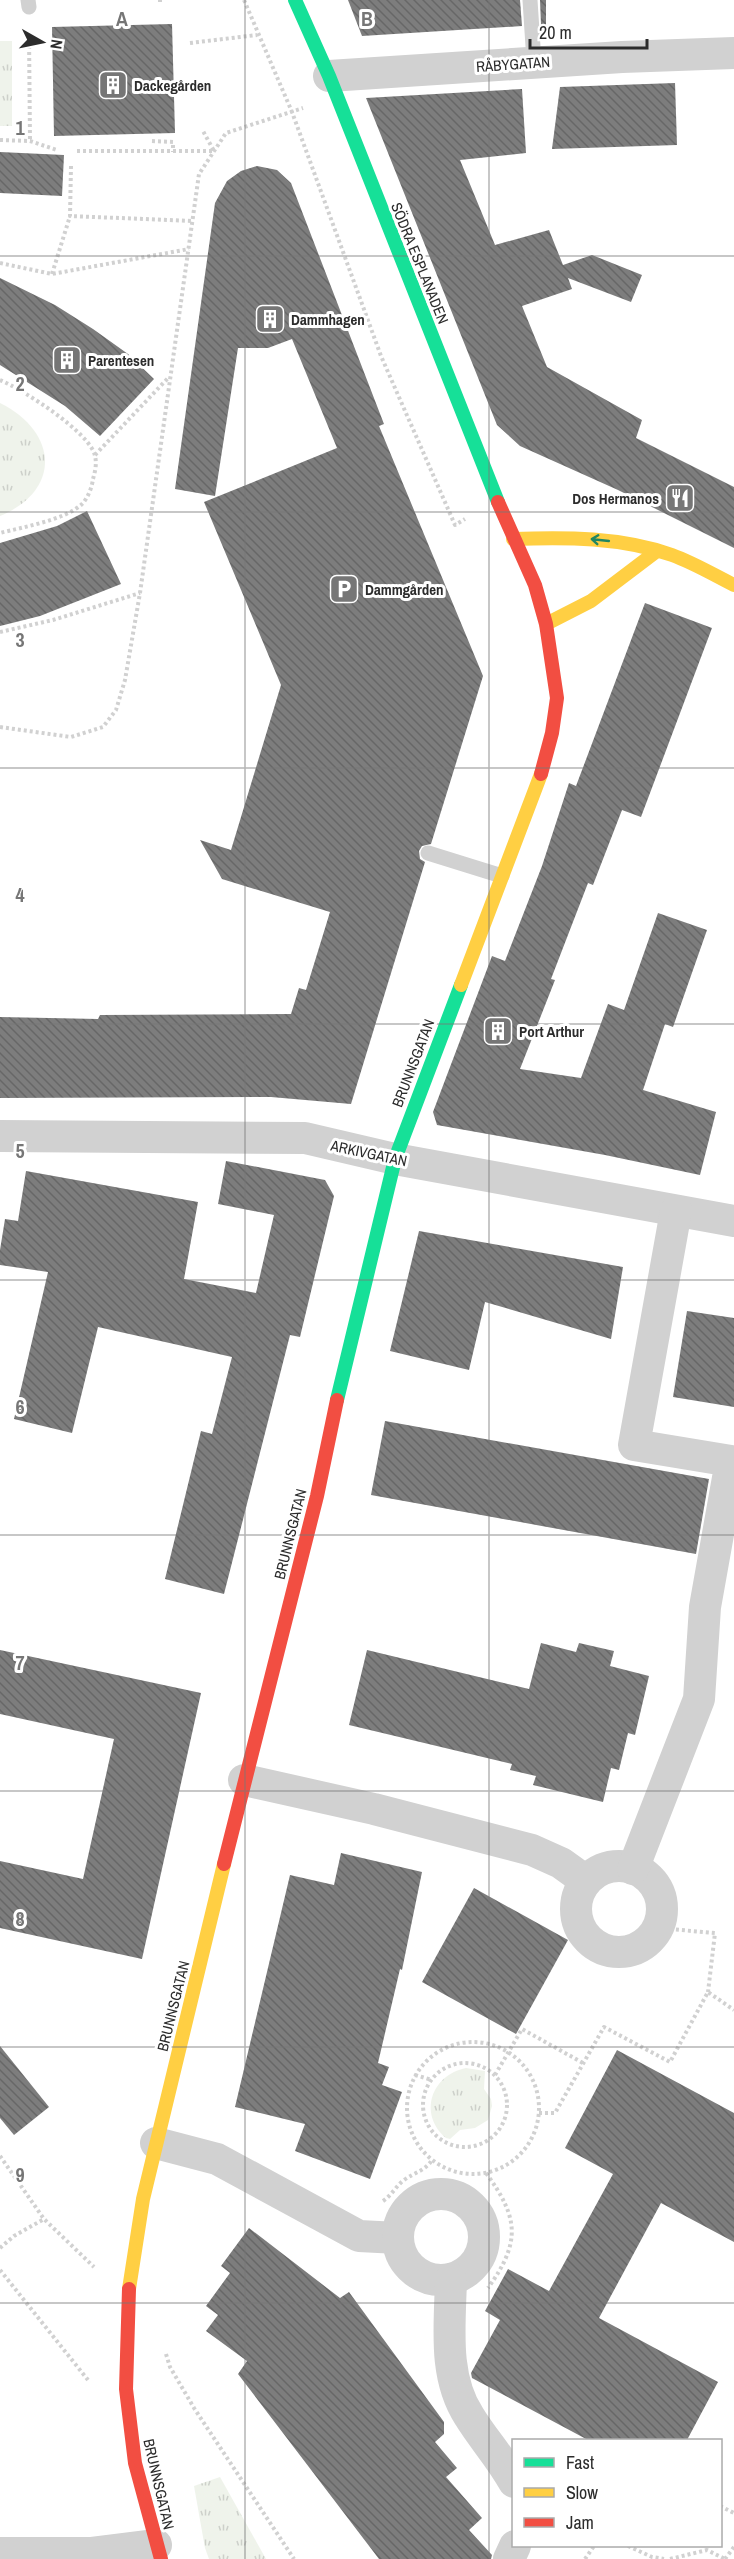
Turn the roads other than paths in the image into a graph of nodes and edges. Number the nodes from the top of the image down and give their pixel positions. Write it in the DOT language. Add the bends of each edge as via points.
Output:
graph roads {
  1 [pos="295,0"];
  2 [pos="530,0"];
  3 [pos="734,53"];
  4 [pos="534,62"];
  5 [pos="332,86"];
  6 [pos="513,539"];
  7 [pos="657,551"];
  8 [pos="734,585"];
  9 [pos="546,624"];
  10 [pos="428,853"];
  11 [pos="502,876"];
  12 [pos="0,1136"];
  13 [pos="395,1159"];
  14 [pos="676,1211"];
  15 [pos="734,1221"];
  16 [pos="244,1780"];
  17 [pos="633,1869"];
  18 [pos="586,1881"];
  19 [pos="156,2143"];
  20 [pos="398,2238"];
  21 [pos="451,2279"];
  22 [pos="512,2480"];
  23 [pos="159,2552"];
  24 [pos="0,2553"];
  1 -- 5 [label="street, SÖDRA ESPLANADEN"];
  2 -- 4 [label="lane"];
  3 -- 4 [label="street, RÅBYGATAN"];
  4 -- 5 [label="street, RÅBYGATAN"];
  5 -- 6 [label="street, SÖDRA ESPLANADEN"];
  7 -- 6 [label="street, one-way" via="622,542 564,536"];
  6 -- 9 [label="street, BRUNNSGATAN" via="535,585"];
  7 -- 8 [label="street"];
  7 -- 9 [label="street" via="591,601"];
  9 -- 11 [label="street, BRUNNSGATAN" via="557,698 552,733 541,774"];
  10 -- 11 [label="lane"];
  11 -- 13 [label="street, BRUNNSGATAN"];
  12 -- 13 [label="street, ARKIVGATAN" via="305,1138"];
  13 -- 14 [label="street, ARKIVGATAN"];
  13 -- 16 [label="street, BRUNNSGATAN" via="317,1496"];
  14 -- 15 [label="street, ARKIVGATAN"];
  14 -- 17 [label="street" via="634,1445 731,1461 705,1607 699,1699"];
  16 -- 18 [label="street" via="532,1850 561,1863"];
  16 -- 19 [label="street, BRUNNSGATAN"];
  17 -- 18 [label="street" via="601,1869"];
  17 -- 18 [label="street" via="645,1874 655,1885 662,1914 658,1928 637,1949 607,1951 583,1934 576,1920 575,1905"];
  19 -- 20 [label="street" via="217,2159 359,2236"];
  19 -- 23 [label="street, BRUNNSGATAN" via="130,2277 126,2389 135,2463"];
  20 -- 21 [label="street" via="404,2260 414,2271 428,2278"];
  20 -- 21 [label="street" via="403,2216 425,2196 455,2195 468,2202 481,2221 484,2243 470,2269"];
  21 -- 22 [label="street" via="449,2353 455,2386 469,2416"];
  23 -- 24 [label="street"];
}
